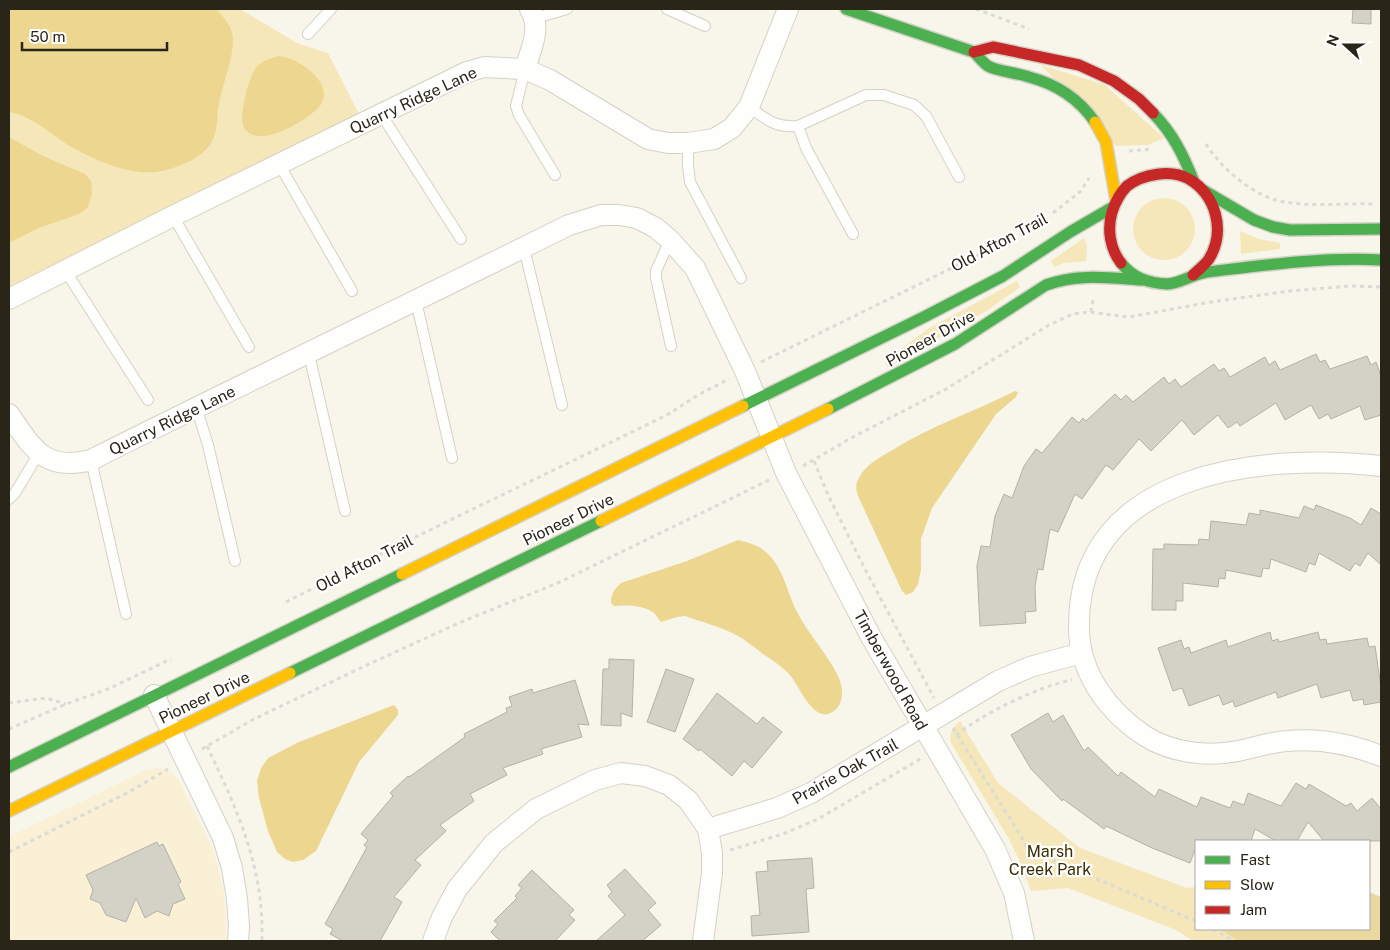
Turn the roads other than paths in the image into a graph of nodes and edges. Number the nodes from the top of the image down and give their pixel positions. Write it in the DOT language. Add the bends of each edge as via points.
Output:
graph roads {
  1 [pos="331,9"];
  2 [pos="567,9"];
  3 [pos="667,9"];
  4 [pos="788,9"];
  5 [pos="846,9"];
  6 [pos="533,14"];
  7 [pos="705,26"];
  8 [pos="308,34"];
  9 [pos="974,52"];
  10 [pos="525,69"];
  11 [pos="749,107"];
  12 [pos="381,114"];
  13 [pos="798,126"];
  14 [pos="688,143"];
  15 [pos="279,164"];
  16 [pos="555,175"];
  17 [pos="959,177"];
  18 [pos="1194,182"];
  19 [pos="1203,190"];
  20 [pos="1114,204"];
  21 [pos="173,216"];
  22 [pos="1381,229"];
  23 [pos="853,234"];
  24 [pos="461,239"];
  25 [pos="670,240"];
  26 [pos="524,248"];
  27 [pos="1381,260"];
  28 [pos="65,270"];
  29 [pos="1193,275"];
  30 [pos="741,278"];
  31 [pos="1143,280"];
  32 [pos="352,291"];
  33 [pos="9,299"];
  34 [pos="416,301"];
  35 [pos="671,346"];
  36 [pos="249,347"];
  37 [pos="308,354"];
  38 [pos="756,399"];
  39 [pos="148,400"];
  40 [pos="562,405"];
  41 [pos="196,407"];
  42 [pos="9,414"];
  43 [pos="772,437"];
  44 [pos="39,453"];
  45 [pos="452,458"];
  46 [pos="91,460"];
  47 [pos="1381,466"];
  48 [pos="9,499"];
  49 [pos="345,511"];
  50 [pos="236,561"];
  51 [pos="126,614"];
  52 [pos="1081,653"];
  53 [pos="154,695"];
  54 [pos="923,727"];
  55 [pos="171,731"];
  56 [pos="1381,756"];
  57 [pos="9,767"];
  58 [pos="9,811"];
  59 [pos="708,829"];
  60 [pos="238,941"];
  61 [pos="433,941"];
  62 [pos="703,941"];
  63 [pos="1024,941"];
  1 -- 8 [label="lane"];
  2 -- 6 [label="lane"];
  3 -- 7 [label="lane"];
  4 -- 11 [label="street, Quarry Ridge Lane"];
  5 -- 9 [label="street"];
  6 -- 10 [label="street" via="536,30"];
  9 -- 18 [label="street" via="993,47 1066,62 1114,81 1152,111 1174,136"];
  9 -- 20 [label="street" via="988,66 1041,81 1072,97 1087,111 1104,137"];
  10 -- 12 [label="street, Quarry Ridge Lane" via="484,67"];
  10 -- 14 [label="street, Quarry Ridge Lane" via="550,80 648,139"];
  10 -- 16 [label="lane" via="516,106"];
  11 -- 13 [label="lane" via="770,122 783,127"];
  11 -- 14 [label="street, Quarry Ridge Lane" via="732,128 714,139"];
  12 -- 15 [label="street, Quarry Ridge Lane"];
  12 -- 24 [label="lane"];
  13 -- 17 [label="lane" via="866,95 884,94 914,105 926,116"];
  13 -- 23 [label="lane" via="806,148"];
  14 -- 30 [label="lane" via="690,182"];
  15 -- 21 [label="street, Quarry Ridge Lane"];
  15 -- 32 [label="lane"];
  18 -- 19 [label="street"];
  18 -- 20 [label="street" via="1172,174 1148,175 1128,186"];
  19 -- 22 [label="street" via="1270,227 1290,230"];
  19 -- 29 [label="street" via="1217,216 1218,238 1209,260"];
  20 -- 31 [label="street" via="1108,228 1112,250 1125,268"];
  20 -- 38 [label="street, Pioneer Drive" via="1018,267 978,289"];
  21 -- 28 [label="street, Quarry Ridge Lane"];
  21 -- 36 [label="lane"];
  25 -- 26 [label="street, Quarry Ridge Lane" via="637,218 601,215 569,225"];
  25 -- 35 [label="lane" via="656,278"];
  25 -- 38 [label="street, Quarry Ridge Lane" via="694,268"];
  26 -- 34 [label="street, Quarry Ridge Lane"];
  26 -- 40 [label="lane"];
  27 -- 29 [label="street" via="1292,260"];
  28 -- 33 [label="street, Quarry Ridge Lane"];
  28 -- 39 [label="lane"];
  29 -- 31 [label="street" via="1172,284"];
  31 -- 43 [label="street, Pioneer Drive" via="1079,276 1049,284 940,353"];
  34 -- 37 [label="street, Quarry Ridge Lane"];
  34 -- 45 [label="lane"];
  37 -- 41 [label="street, Quarry Ridge Lane"];
  37 -- 49 [label="lane"];
  38 -- 43 [label="street, Timberwood Road"];
  38 -- 53 [label="street, Pioneer Drive"];
  41 -- 46 [label="street, Quarry Ridge Lane"];
  41 -- 50 [label="lane"];
  42 -- 44 [label="street, Quarry Ridge Lane"];
  43 -- 54 [label="street, Timberwood Road" via="786,473 833,564"];
  43 -- 55 [label="street, Pioneer Drive"];
  44 -- 46 [label="street, Quarry Ridge Lane" via="64,463"];
  44 -- 48 [label="lane"];
  46 -- 51 [label="lane"];
  47 -- 52 [label="street" via="1328,462 1252,467 1182,484 1142,502 1110,532 1089,569 1079,609"];
  52 -- 54 [label="street, Prairie Oak Trail" via="1011,674"];
  52 -- 56 [label="street" via="1103,698 1123,719 1148,738 1172,748 1218,754 1283,741 1310,741 1340,743"];
  53 -- 55 [label="street"];
  53 -- 57 [label="street, Pioneer Drive"];
  54 -- 59 [label="street, Prairie Oak Trail" via="811,793 777,808"];
  54 -- 63 [label="street, Timberwood Road" via="995,849 1014,893"];
  55 -- 58 [label="street, Pioneer Drive"];
  55 -- 60 [label="street" via="223,838 237,899"];
  59 -- 61 [label="street" via="688,800 669,785 644,776 620,773 595,780 536,809 494,843 457,889"];
  59 -- 62 [label="street" via="712,873"];
}
